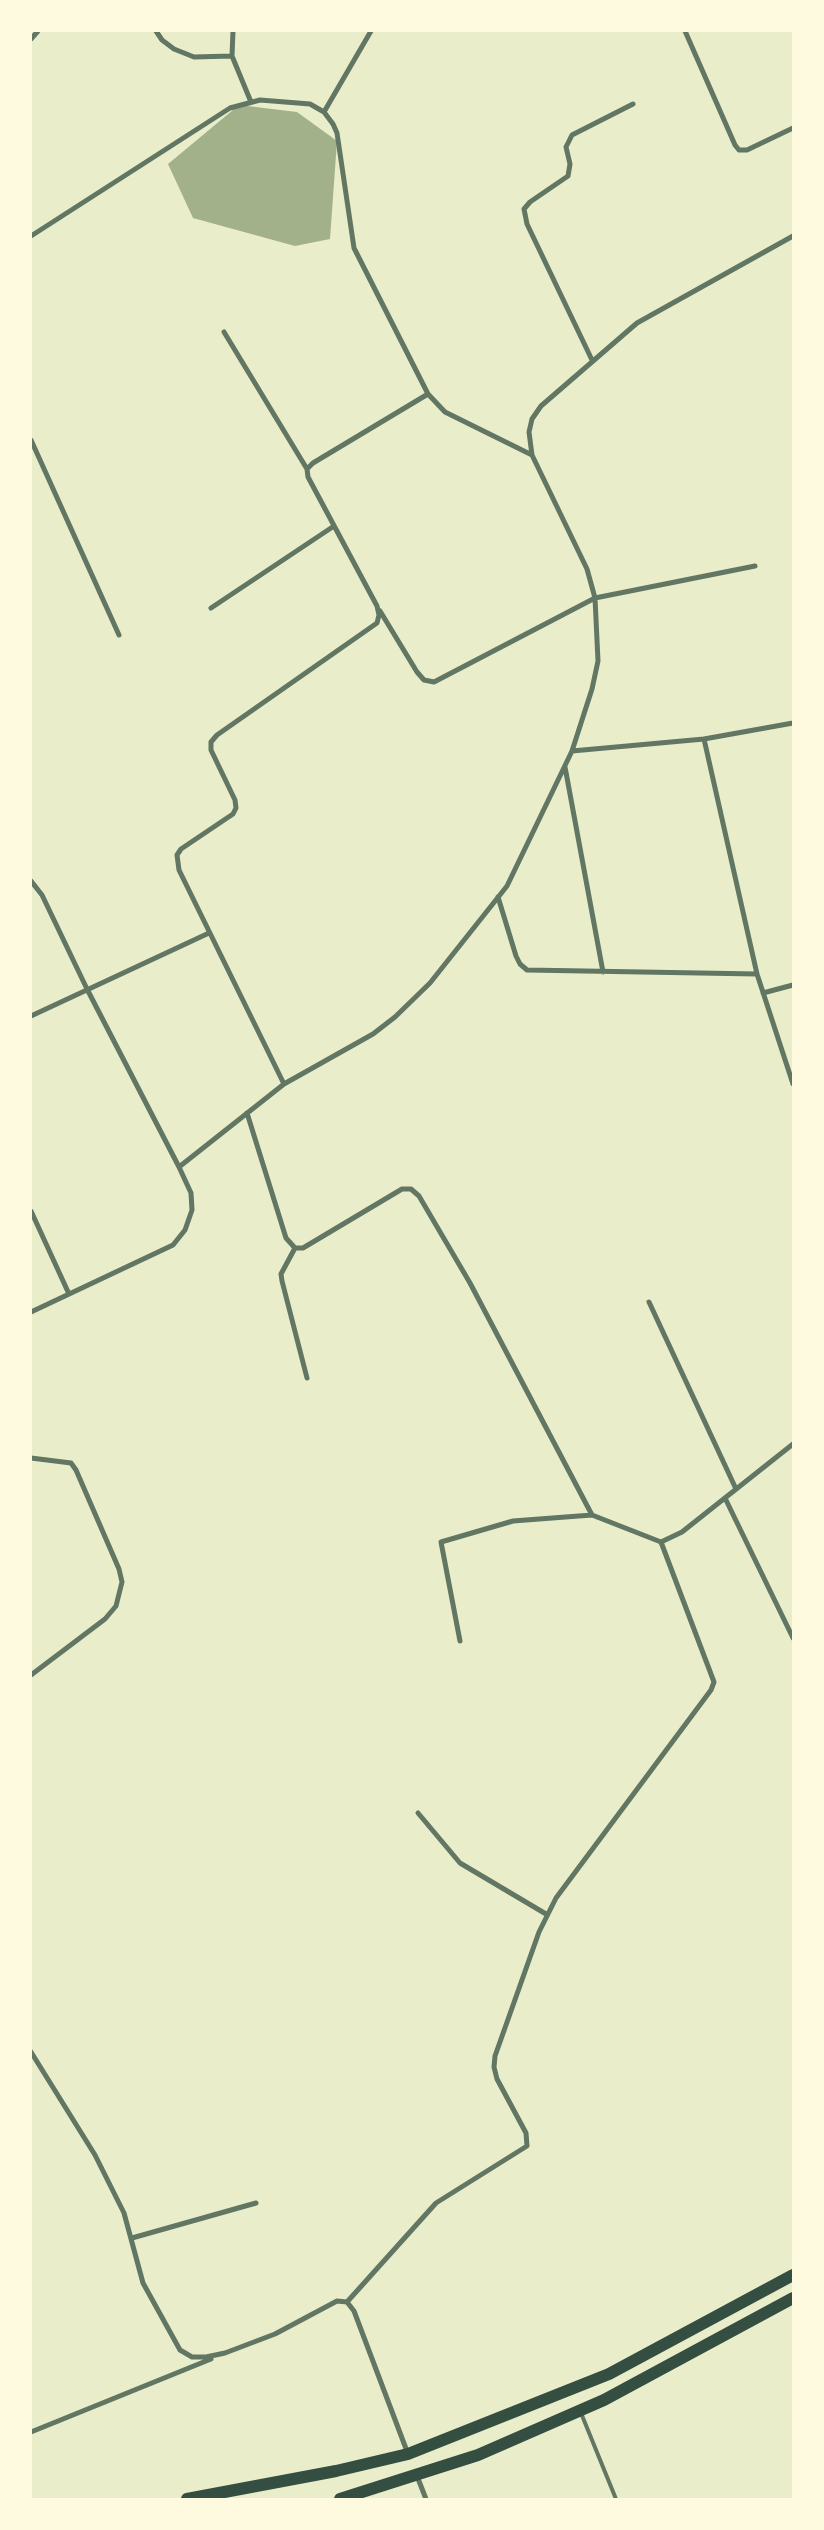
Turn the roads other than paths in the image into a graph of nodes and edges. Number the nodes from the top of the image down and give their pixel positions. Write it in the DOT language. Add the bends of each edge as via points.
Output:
graph roads {
  1 [pos="38,31"];
  2 [pos="156,31"];
  3 [pos="233,31"];
  4 [pos="371,31"];
  5 [pos="685,31"];
  6 [pos="31,39"];
  7 [pos="232,56"];
  8 [pos="251,102"];
  9 [pos="633,104"];
  10 [pos="324,112"];
  11 [pos="793,128"];
  12 [pos="31,236"];
  13 [pos="793,236"];
  14 [pos="224,332"];
  15 [pos="592,360"];
  16 [pos="428,394"];
  17 [pos="31,440"];
  18 [pos="532,455"];
  19 [pos="307,469"];
  20 [pos="334,526"];
  21 [pos="755,566"];
  22 [pos="595,598"];
  23 [pos="377,606"];
  24 [pos="211,608"];
  25 [pos="119,635"];
  26 [pos="793,724"];
  27 [pos="704,739"];
  28 [pos="572,751"];
  29 [pos="565,767"];
  30 [pos="31,881"];
  31 [pos="498,898"];
  32 [pos="209,933"];
  33 [pos="603,972"];
  34 [pos="757,974"];
  35 [pos="793,985"];
  36 [pos="87,990"];
  37 [pos="763,992"];
  38 [pos="31,1016"];
  39 [pos="284,1084"];
  40 [pos="793,1084"];
  41 [pos="247,1113"];
  42 [pos="179,1167"];
  43 [pos="31,1211"];
  44 [pos="295,1248"];
  45 [pos="69,1294"];
  46 [pos="649,1302"];
  47 [pos="31,1312"];
  48 [pos="307,1378"];
  49 [pos="793,1444"];
  50 [pos="31,1458"];
  51 [pos="736,1489"];
  52 [pos="725,1498"];
  53 [pos="592,1515"];
  54 [pos="661,1542"];
  55 [pos="793,1638"];
  56 [pos="460,1641"];
  57 [pos="31,1675"];
  58 [pos="418,1813"];
  59 [pos="546,1914"];
  60 [pos="31,2052"];
  61 [pos="256,2203"];
  62 [pos="132,2238"];
  63 [pos="793,2275"];
  64 [pos="793,2298"];
  65 [pos="347,2302"];
  66 [pos="225,2353"];
  67 [pos="597,2379"];
  68 [pos="604,2400"];
  69 [pos="580,2411"];
  70 [pos="31,2432"];
  71 [pos="408,2454"];
  72 [pos="417,2475"];
  73 [pos="187,2499"];
  74 [pos="340,2499"];
  75 [pos="426,2499"];
  76 [pos="616,2499"];
  1 -- 6 [label="street"];
  2 -- 7 [label="street" via="174,49 194,57"];
  3 -- 7 [label="street"];
  4 -- 10 [label="street"];
  5 -- 11 [label="street" via="739,150 747,150"];
  7 -- 8 [label="street"];
  8 -- 10 [label="street" via="299,102"];
  8 -- 12 [label="street" via="230,108"];
  9 -- 15 [label="street" via="572,136 566,147 570,164 568,176 524,209 526,224"];
  10 -- 16 [label="street" via="337,134 354,248"];
  13 -- 15 [label="street" via="637,323"];
  14 -- 19 [label="street"];
  15 -- 18 [label="street" via="541,406 532,419 529,432"];
  16 -- 18 [label="street" via="445,412"];
  16 -- 19 [label="street"];
  17 -- 25 [label="street"];
  18 -- 22 [label="street" via="587,568"];
  19 -- 20 [label="street" via="308,477"];
  20 -- 23 [label="street"];
  20 -- 24 [label="street"];
  21 -- 22 [label="street"];
  22 -- 23 [label="street" via="434,682 424,680 417,672"];
  22 -- 28 [label="street" via="598,661"];
  23 -- 32 [label="street" via="377,623 371,629 211,742 214,758 236,808 233,814 177,855 177,864"];
  26 -- 27 [label="street"];
  27 -- 28 [label="street"];
  27 -- 34 [label="street"];
  28 -- 29 [label="street"];
  29 -- 31 [label="street" via="507,886"];
  29 -- 33 [label="street"];
  30 -- 36 [label="street" via="42,895"];
  31 -- 33 [label="street" via="516,956 527,970"];
  31 -- 39 [label="street" via="430,983 395,1017 373,1034"];
  32 -- 36 [label="street"];
  32 -- 39 [label="street"];
  33 -- 34 [label="street"];
  34 -- 37 [label="street"];
  35 -- 37 [label="street"];
  36 -- 38 [label="street"];
  36 -- 42 [label="street"];
  37 -- 40 [label="street"];
  39 -- 41 [label="street"];
  41 -- 42 [label="street"];
  41 -- 44 [label="street" via="286,1238"];
  42 -- 45 [label="street" via="191,1193 192,1210 185,1230 172,1245"];
  43 -- 45 [label="street"];
  44 -- 48 [label="street" via="281,1274"];
  44 -- 53 [label="street" via="303,1248 402,1188 411,1189 420,1196 470,1283"];
  45 -- 47 [label="street"];
  46 -- 51 [label="street"];
  49 -- 51 [label="street"];
  50 -- 57 [label="street" via="70,1463 76,1470 122,1582 116,1606 105,1619"];
  51 -- 52 [label="street"];
  52 -- 54 [label="street" via="682,1532"];
  52 -- 55 [label="street"];
  53 -- 54 [label="street"];
  53 -- 56 [label="street" via="513,1521 441,1542"];
  54 -- 59 [label="street" via="712,1673 712,1690"];
  58 -- 59 [label="street" via="460,1863"];
  59 -- 65 [label="street" via="495,2056 494,2067 497,2079 526,2133 527,2146 436,2203"];
  60 -- 62 [label="street" via="95,2155 124,2213"];
  61 -- 62 [label="street"];
  62 -- 66 [label="street" via="143,2283 180,2350 192,2357"];
  63 -- 67 [label="highway"];
  64 -- 68 [label="highway"];
  65 -- 66 [label="street" via="338,2301 275,2334"];
  65 -- 71 [label="street" via="354,2311"];
  66 -- 70 [label="street"];
  67 -- 68 [label="highway"];
  67 -- 71 [label="highway"];
  68 -- 69 [label="highway"];
  69 -- 72 [label="highway" via="478,2455"];
  69 -- 76 [label="lane"];
  71 -- 73 [label="highway"];
  72 -- 74 [label="highway"];
  72 -- 75 [label="street"];
}
